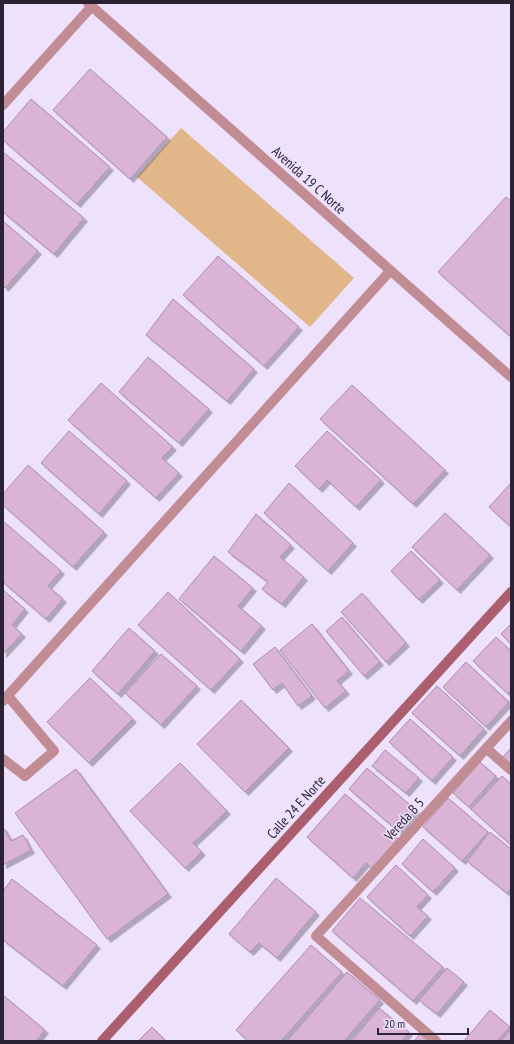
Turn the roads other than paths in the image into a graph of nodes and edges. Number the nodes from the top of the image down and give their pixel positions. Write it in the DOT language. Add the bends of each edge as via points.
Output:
graph roads {
  1 [pos="90,4"];
  2 [pos="3,105"];
  3 [pos="390,271"];
  4 [pos="511,377"];
  5 [pos="511,592"];
  6 [pos="5,698"];
  7 [pos="511,721"];
  8 [pos="487,749"];
  9 [pos="3,759"];
  10 [pos="511,770"];
  11 [pos="102,1041"];
  12 [pos="436,1041"];
  1 -- 2 [label="street"];
  1 -- 3 [label="street, Avenida 19 C Norte"];
  3 -- 4 [label="street, Avenida 19 C Norte"];
  3 -- 6 [label="street"];
  5 -- 11 [label="main road, Calle 24 E Norte"];
  6 -- 9 [label="street" via="54,750 25,776"];
  7 -- 8 [label="street, Vereda B 5"];
  8 -- 10 [label="street"];
  8 -- 12 [label="street, Vereda B 5" via="316,936"];
}
